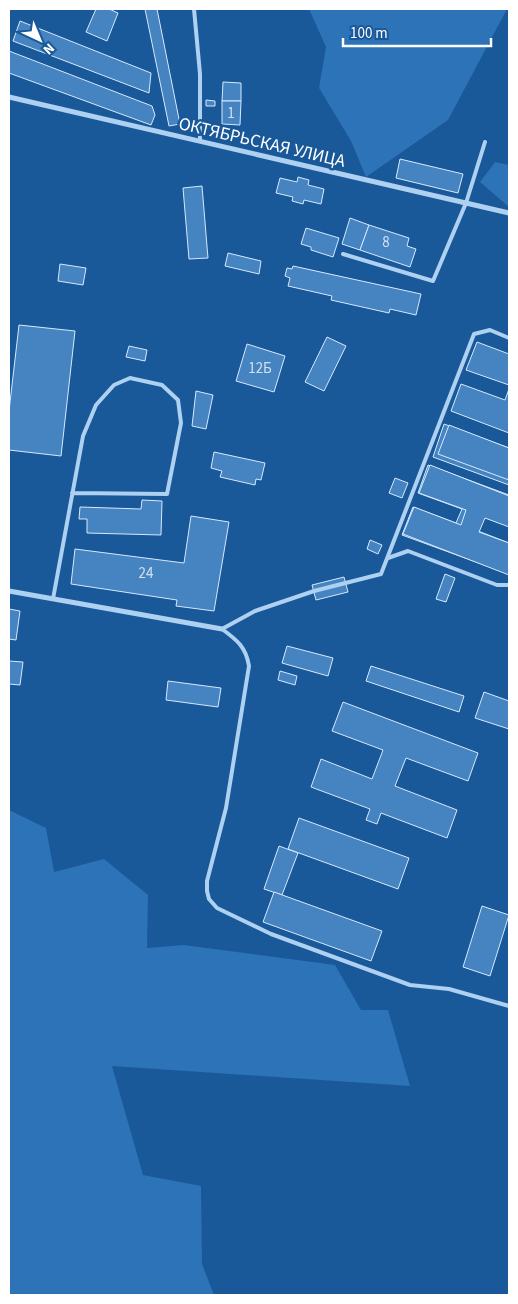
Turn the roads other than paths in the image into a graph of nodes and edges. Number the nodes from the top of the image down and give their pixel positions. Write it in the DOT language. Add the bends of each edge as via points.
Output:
graph roads {
  1 [pos="194,9"];
  2 [pos="9,97"];
  3 [pos="200,141"];
  4 [pos="485,142"];
  5 [pos="466,203"];
  6 [pos="509,213"];
  7 [pos="343,254"];
  8 [pos="509,338"];
  9 [pos="72,493"];
  10 [pos="388,558"];
  11 [pos="509,586"];
  12 [pos="9,590"];
  13 [pos="53,598"];
  14 [pos="222,629"];
  15 [pos="509,1006"];
  1 -- 3 [label="lane" via="200,74"];
  2 -- 3 [label="street, ОКТЯБРЬСКАЯ УЛИЦА"];
  3 -- 5 [label="street, ОКТЯБРЬСКАЯ УЛИЦА"];
  4 -- 5 [label="lane"];
  5 -- 6 [label="street, ОКТЯБРЬСКАЯ УЛИЦА"];
  5 -- 7 [label="lane" via="433,281"];
  8 -- 10 [label="lane" via="490,330 474,334"];
  9 -- 9 [label="lane" via="83,436 96,405 114,385 130,378 162,385 178,400 181,423 167,494"];
  9 -- 13 [label="lane"];
  10 -- 11 [label="lane" via="408,551 497,585"];
  10 -- 14 [label="lane" via="381,574 314,591 255,611"];
  12 -- 13 [label="street"];
  13 -- 14 [label="street"];
  14 -- 15 [label="lane" via="239,642 249,666 226,808 207,881 206,891 212,904 271,934 410,985 449,989"];
}
